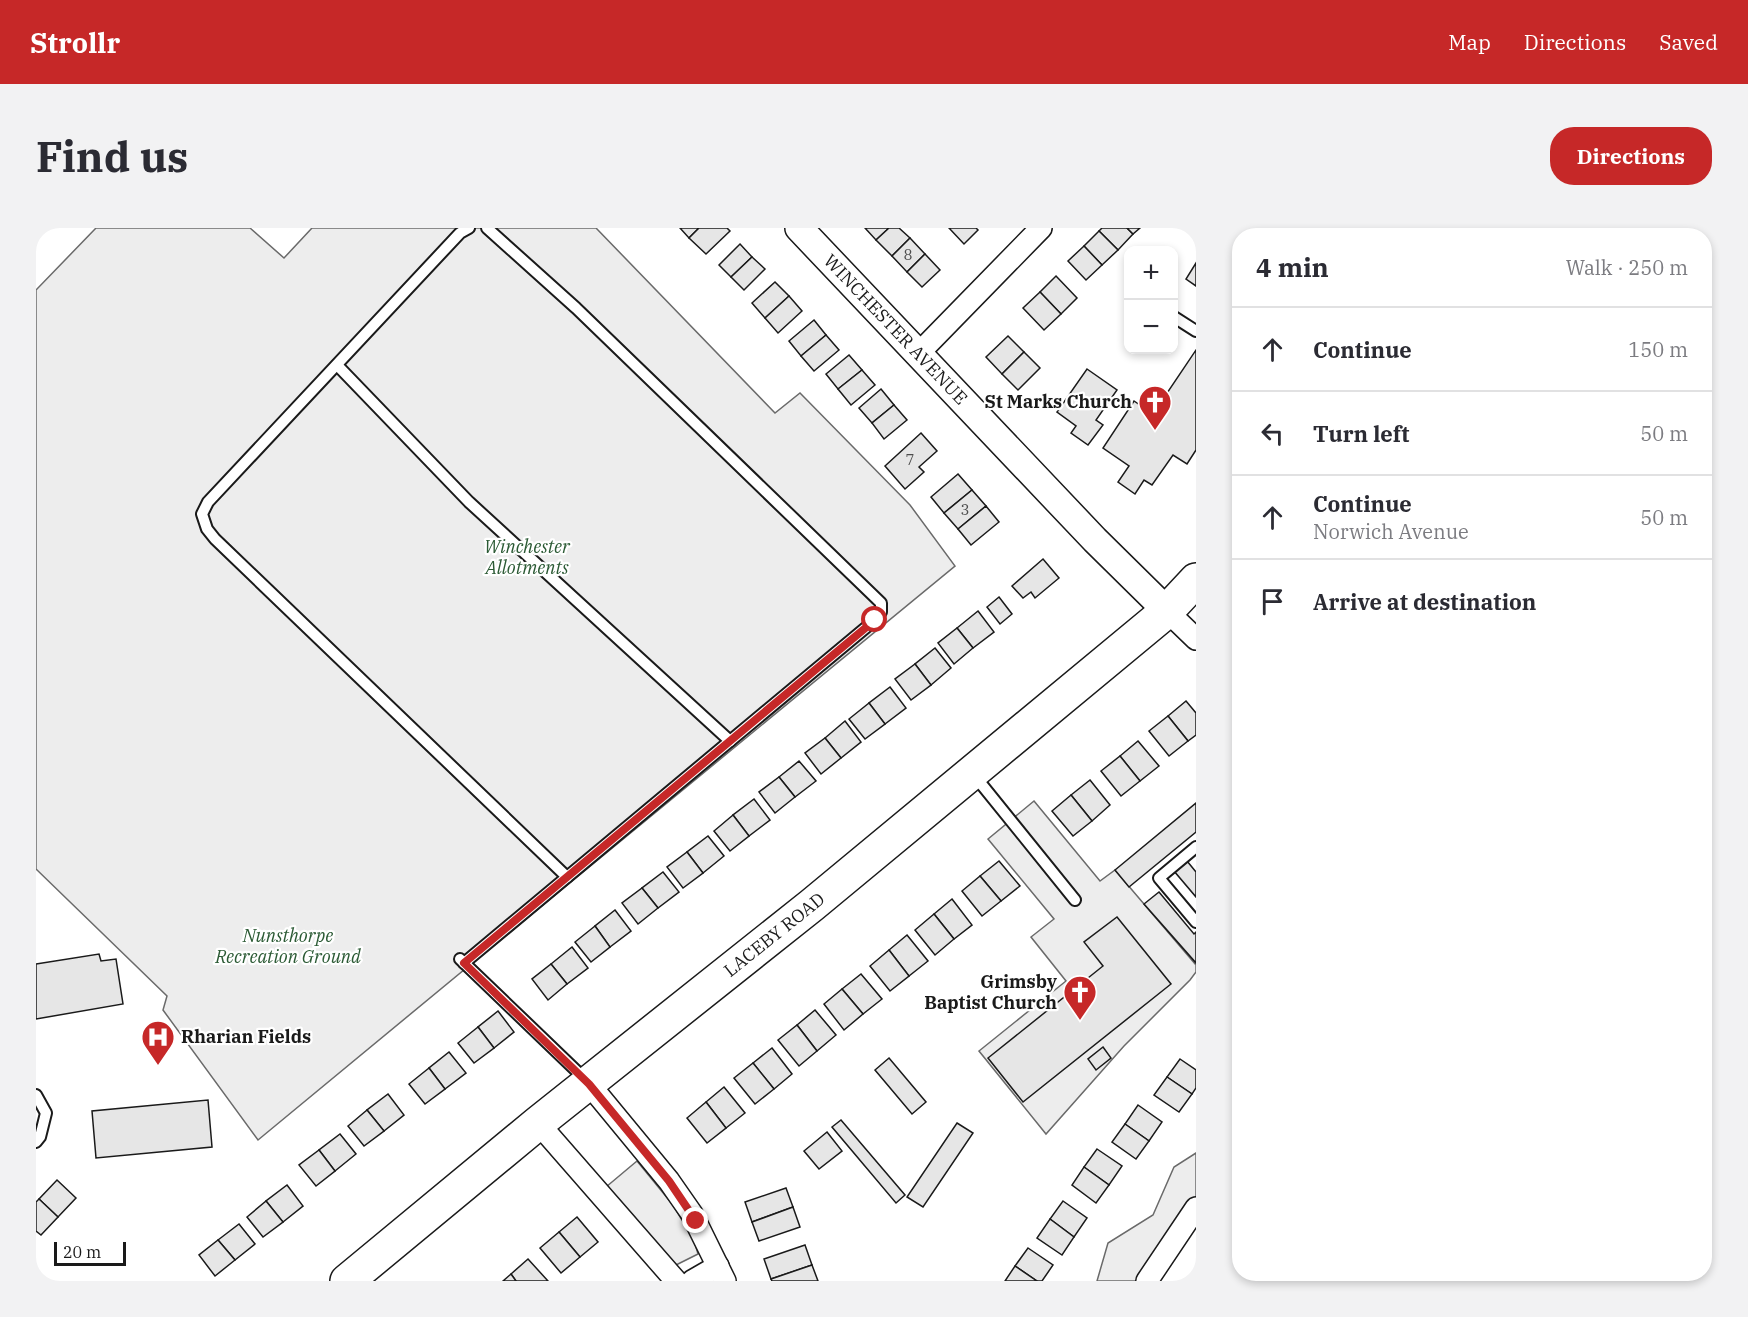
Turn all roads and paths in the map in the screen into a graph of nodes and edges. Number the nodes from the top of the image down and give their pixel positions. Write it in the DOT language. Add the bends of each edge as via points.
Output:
graph roads {
  1 [pos="469,228"];
  2 [pos="487,228"];
  3 [pos="799,228"];
  4 [pos="1041,228"];
  5 [pos="1178,320"];
  6 [pos="1196,331"];
  7 [pos="918,354"];
  8 [pos="337,365"];
  9 [pos="1196,580"];
  10 [pos="1167,611"];
  11 [pos="1196,639"];
  12 [pos="730,741"];
  13 [pos="972,773"];
  14 [pos="1196,848"];
  15 [pos="567,877"];
  16 [pos="1075,900"];
  17 [pos="1196,922"];
  18 [pos="589,1084"];
  19 [pos="36,1095"];
  20 [pos="538,1123"];
  21 [pos="36,1142"];
  22 [pos="1196,1208"];
  23 [pos="721,1273"];
  24 [pos="347,1281"];
  25 [pos="676,1281"];
  26 [pos="692,1281"];
  27 [pos="1147,1281"];
  1 -- 8 [label="lane" via="460,233"];
  2 -- 12 [label="lane" via="576,308 881,603 875,620"];
  3 -- 7 [label="street, WINCHESTER AVENUE"];
  4 -- 7 [label="street"];
  5 -- 6 [label="lane"];
  7 -- 10 [label="street, WINCHESTER AVENUE"];
  8 -- 12 [label="lane" via="469,502"];
  8 -- 15 [label="lane" via="208,502 202,514 207,529"];
  9 -- 10 [label="highway, LACEBY ROAD"];
  10 -- 11 [label="street"];
  10 -- 13 [label="highway, LACEBY ROAD"];
  12 -- 15 [label="lane"];
  13 -- 16 [label="lane"];
  13 -- 18 [label="highway, LACEBY ROAD"];
  14 -- 17 [label="lane" via="1159,878"];
  15 -- 18 [label="lane" via="462,961"];
  18 -- 20 [label="highway, LACEBY ROAD"];
  18 -- 23 [label="street" via="669,1181 692,1214"];
  19 -- 21 [label="lane" via="46,1113"];
  20 -- 24 [label="highway, LACEBY ROAD"];
  20 -- 25 [label="street"];
  22 -- 27 [label="street"];
  23 -- 26 [label="street"];
}
